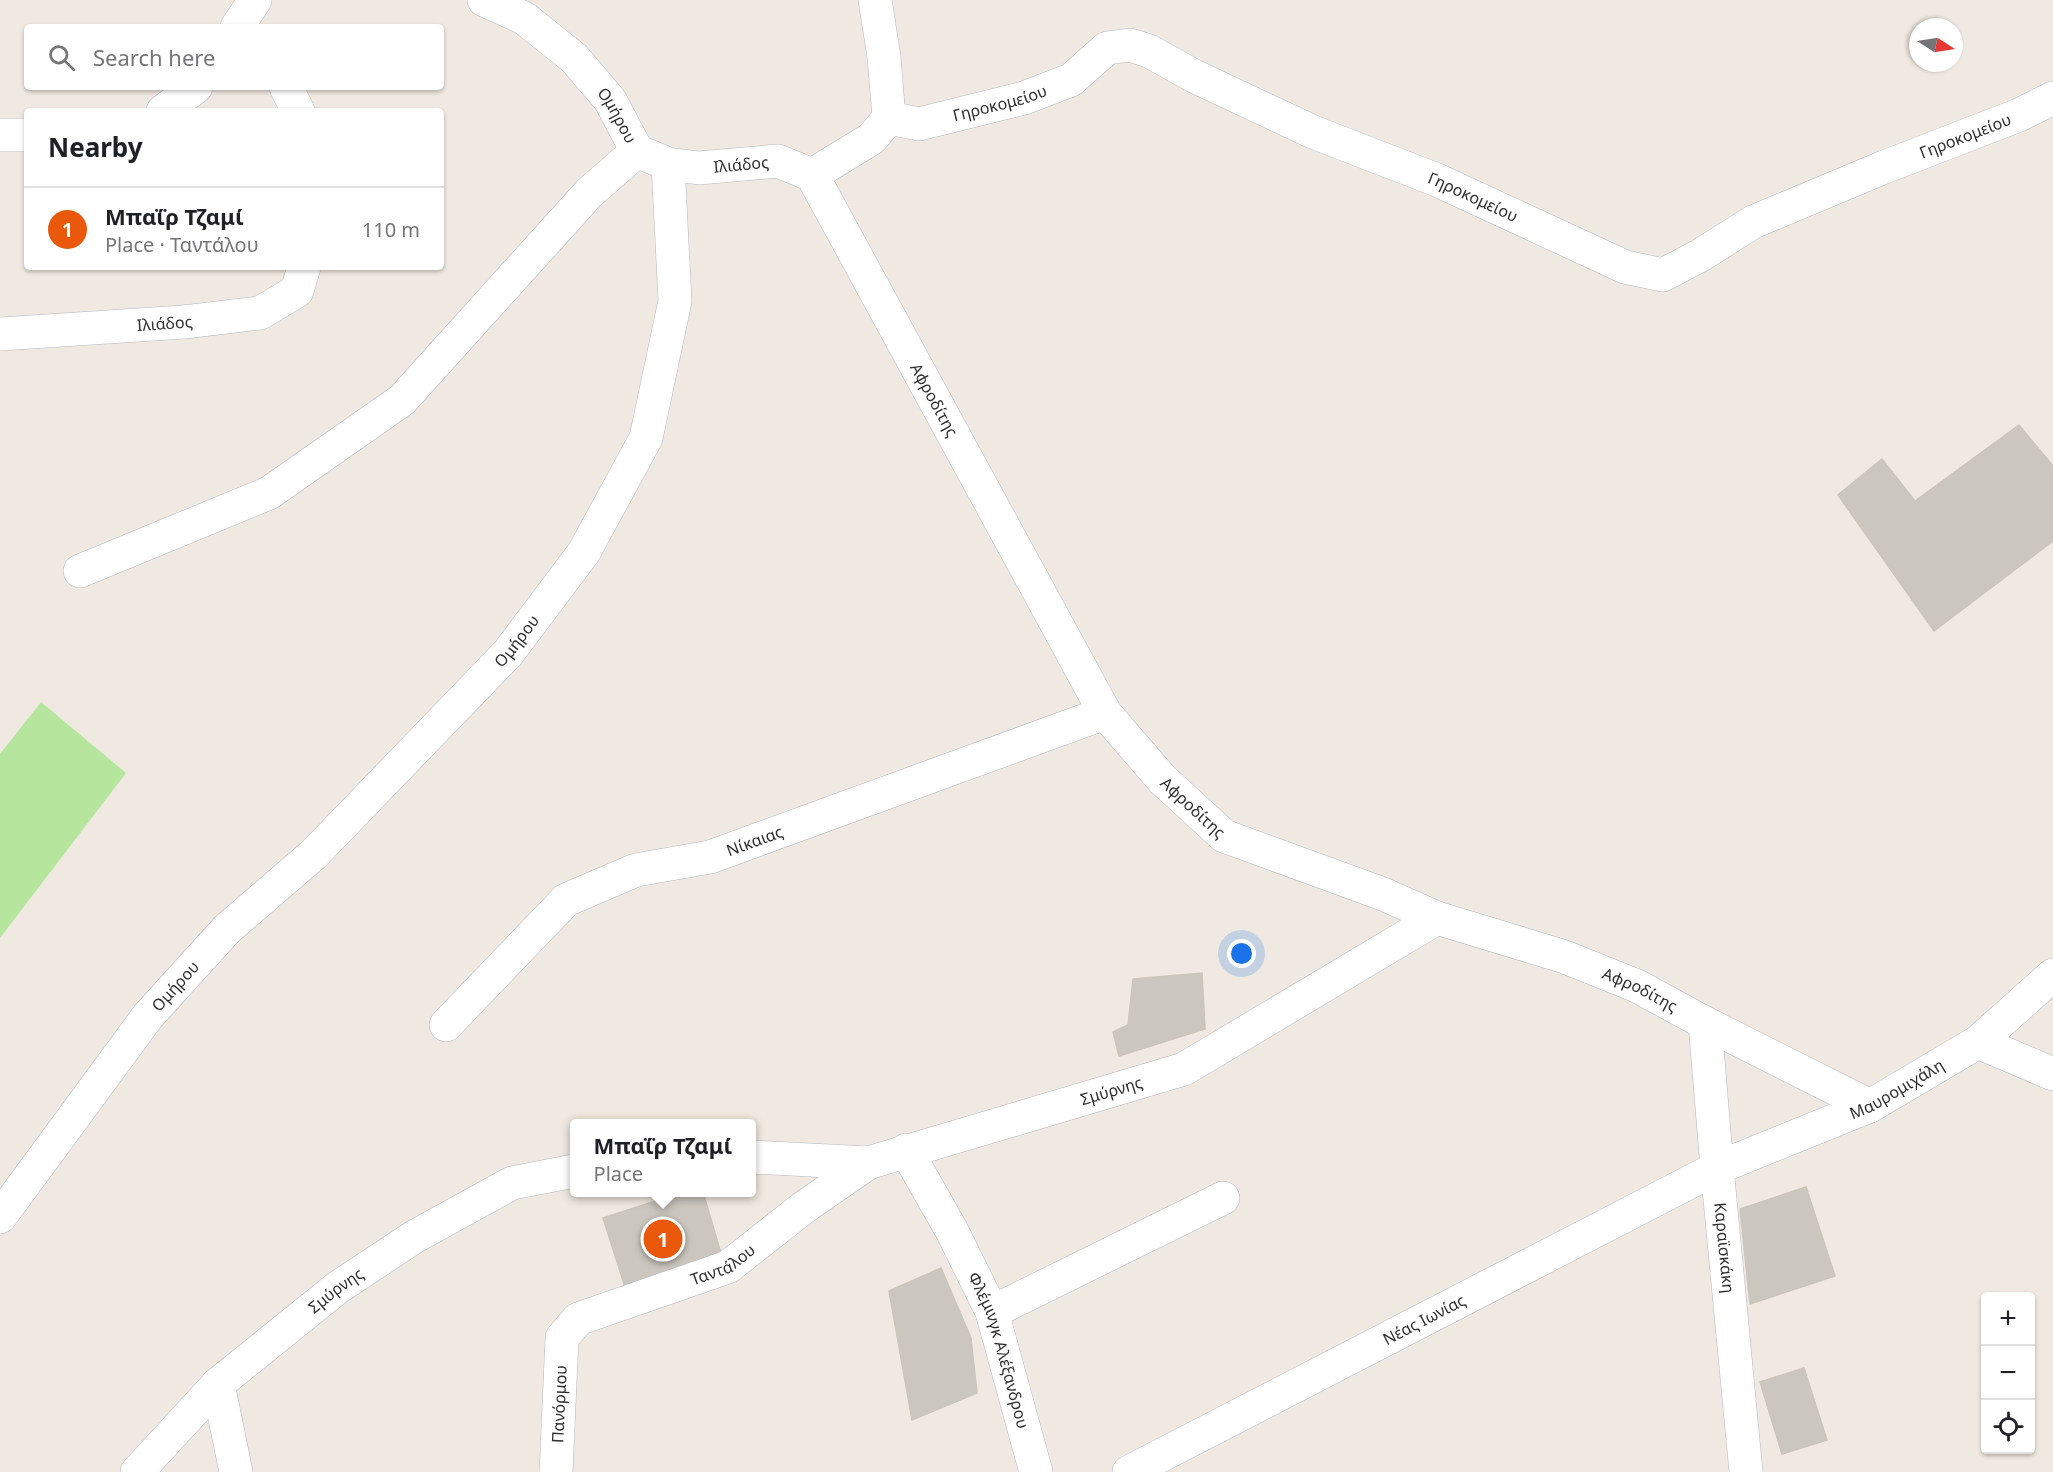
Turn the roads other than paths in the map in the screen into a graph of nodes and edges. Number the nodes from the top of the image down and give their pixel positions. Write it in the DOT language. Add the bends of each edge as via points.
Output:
graph roads {
  1 [pos="483,0"];
  2 [pos="875,0"];
  3 [pos="192,90"];
  4 [pos="288,90"];
  5 [pos="2053,98"];
  6 [pos="167,108"];
  7 [pos="296,108"];
  8 [pos="889,117"];
  9 [pos="0,135"];
  10 [pos="24,135"];
  11 [pos="637,151"];
  12 [pos="668,164"];
  13 [pos="812,175"];
  14 [pos="303,270"];
  15 [pos="0,334"];
  16 [pos="80,571"];
  17 [pos="1105,714"];
  18 [pos="1437,918"];
  19 [pos="2053,975"];
  20 [pos="1704,1023"];
  21 [pos="446,1025"];
  22 [pos="1978,1042"];
  23 [pos="2053,1074"];
  24 [pos="1870,1106"];
  25 [pos="906,1150"];
  26 [pos="756,1157"];
  27 [pos="868,1162"];
  28 [pos="1717,1168"];
  29 [pos="570,1172"];
  30 [pos="1223,1198"];
  31 [pos="0,1217"];
  32 [pos="992,1312"];
  33 [pos="562,1338"];
  34 [pos="218,1384"];
  35 [pos="137,1472"];
  36 [pos="236,1472"];
  37 [pos="556,1472"];
  38 [pos="1036,1472"];
  39 [pos="1129,1472"];
  40 [pos="1746,1472"];
  1 -- 11 [label="street, Ομήρου" via="524,18 574,58 610,100"];
  2 -- 8 [label="street"];
  3 -- 6 [label="street"];
  4 -- 7 [label="street"];
  5 -- 8 [label="street, Γηροκομείου" via="1753,222 1663,275 1625,267 1437,180 1313,132 1130,45 1107,48 1071,80 1024,98 919,124"];
  8 -- 13 [label="street" via="871,139"];
  9 -- 10 [label="street"];
  11 -- 12 [label="street, Ομήρου"];
  11 -- 16 [label="street" via="589,193 402,400 269,493"];
  12 -- 13 [label="street, Ιλιάδος" via="699,168 778,161"];
  12 -- 31 [label="street, Ομήρου" via="675,301 646,438 584,552 508,653 314,854 227,929 148,1016"];
  13 -- 17 [label="street, Αφροδίτης"];
  14 -- 15 [label="street, Ιλιάδος" via="297,291 260,313"];
  17 -- 18 [label="street, Αφροδίτης" via="1161,780 1224,836"];
  17 -- 21 [label="street, Νίκαιας" via="710,857 636,870 566,900"];
  18 -- 20 [label="street, Αφροδίτης" via="1565,957 1637,986"];
  18 -- 25 [label="street, Σμύρνης" via="1184,1069"];
  19 -- 22 [label="street, Μαυρομιχάλη"];
  20 -- 24 [label="street, Αφροδίτης"];
  20 -- 28 [label="street, Καραϊσκάκη"];
  22 -- 23 [label="street"];
  22 -- 24 [label="street, Μαυρομιχάλη"];
  24 -- 28 [label="street, Μαυρομιχάλη"];
  25 -- 27 [label="street, Σμύρνης"];
  25 -- 32 [label="street, Φλέμινγκ Αλέξανδρου"];
  26 -- 27 [label="street, Σμύρνης"];
  27 -- 33 [label="street, Ταντάλου" via="728,1267 578,1319"];
  28 -- 39 [label="street, Νέας Ιωνίας"];
  28 -- 40 [label="street, Καραϊσκάκη"];
  29 -- 34 [label="street, Σμύρνης" via="512,1183 414,1237 337,1288"];
  30 -- 32 [label="street"];
  32 -- 38 [label="street, Φλέμινγκ Αλέξανδρου"];
  33 -- 37 [label="street, Πανόρμου"];
  34 -- 35 [label="street, Σμύρνης"];
  34 -- 36 [label="street"];
}
